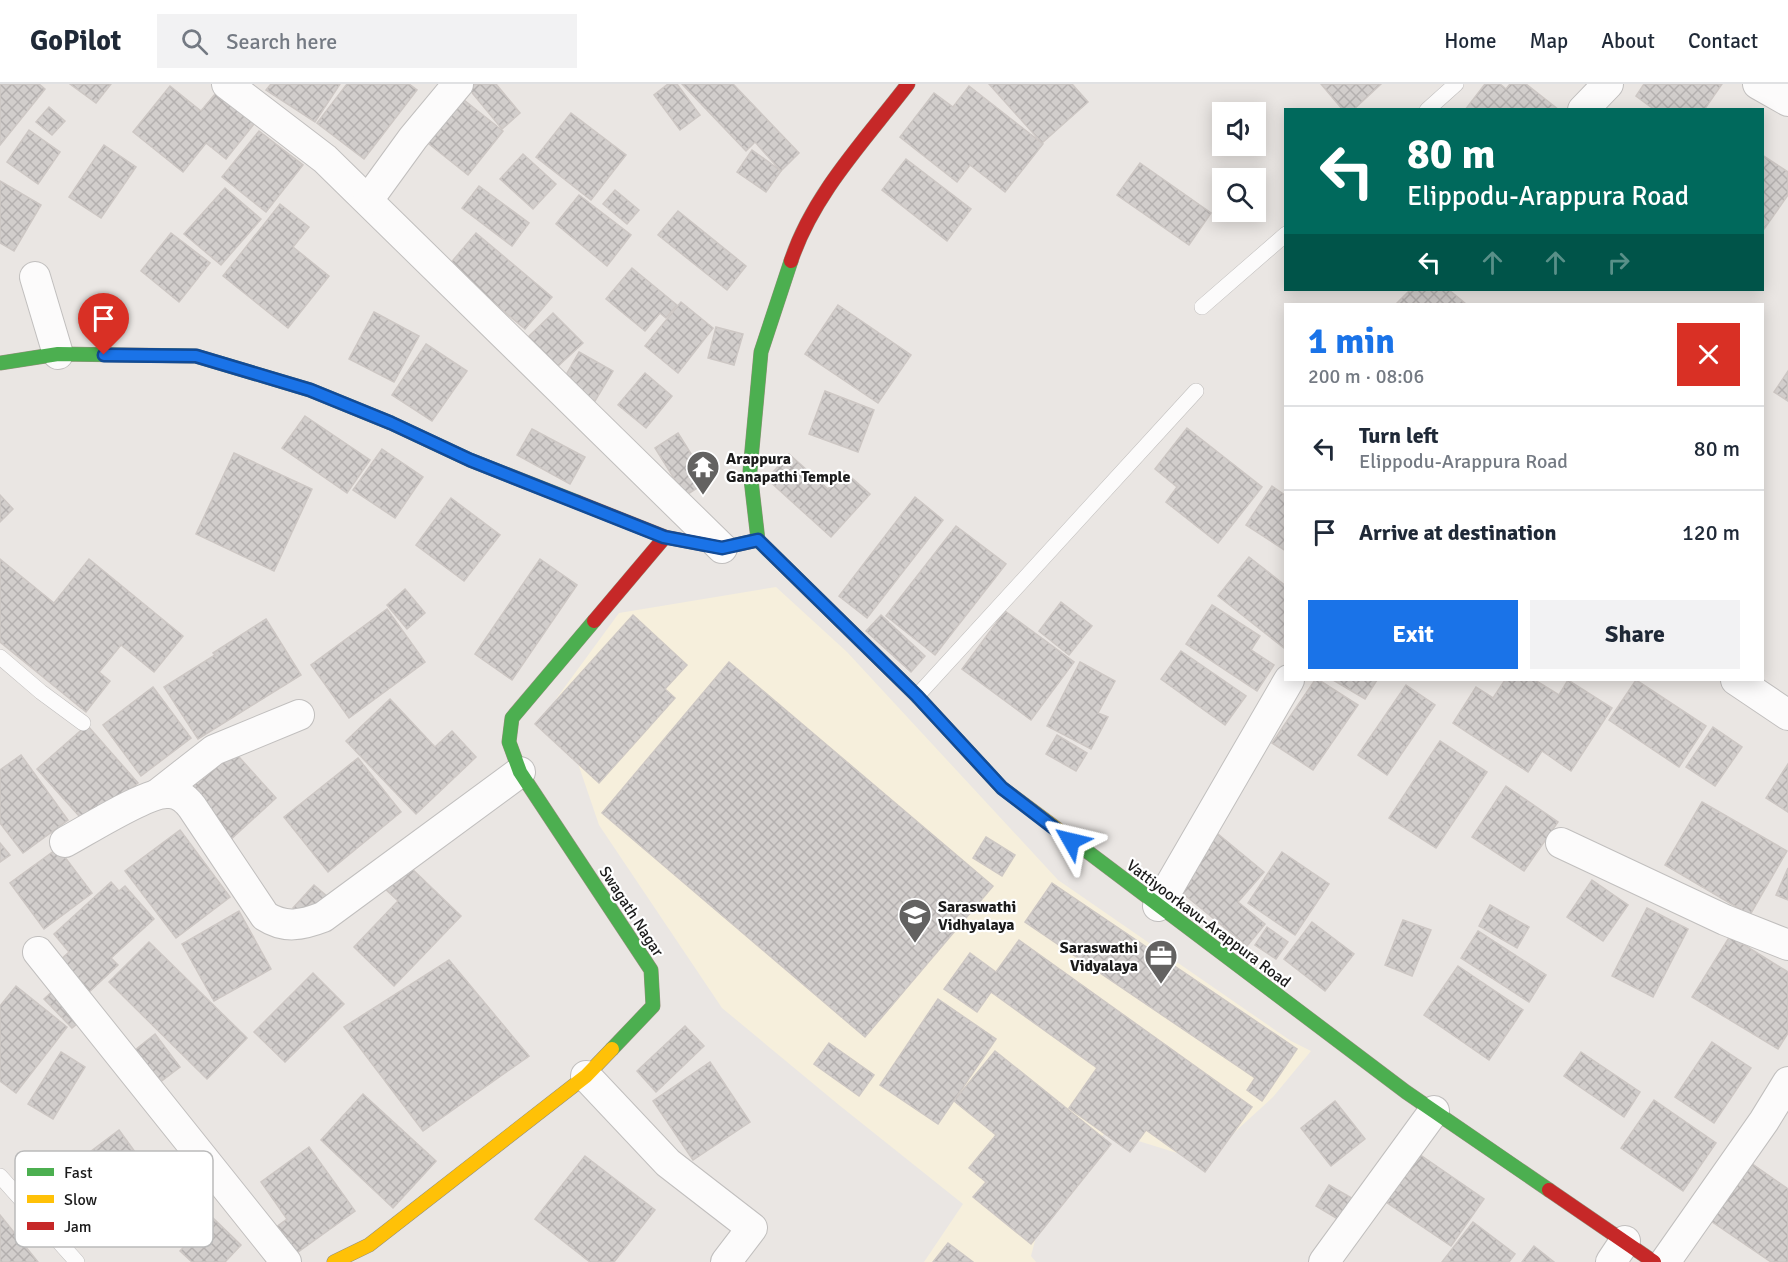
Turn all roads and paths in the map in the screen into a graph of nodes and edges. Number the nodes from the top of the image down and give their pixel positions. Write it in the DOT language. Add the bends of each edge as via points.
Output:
graph roads {
  1 [pos="227,84"];
  2 [pos="458,84"];
  3 [pos="908,84"];
  4 [pos="1456,84"];
  5 [pos="1608,84"];
  6 [pos="1758,84"];
  7 [pos="1788,101"];
  8 [pos="1429,108"];
  9 [pos="1585,108"];
  10 [pos="368,200"];
  11 [pos="1284,236"];
  12 [pos="35,277"];
  13 [pos="1202,307"];
  14 [pos="58,354"];
  15 [pos="0,363"];
  16 [pos="1196,391"];
  17 [pos="664,537"];
  18 [pos="758,540"];
  19 [pos="722,548"];
  20 [pos="0,657"];
  21 [pos="1288,681"];
  22 [pos="1738,681"];
  23 [pos="917,696"];
  24 [pos="1788,714"];
  25 [pos="299,715"];
  26 [pos="83,723"];
  27 [pos="520,772"];
  28 [pos="159,793"];
  29 [pos="65,842"];
  30 [pos="1561,843"];
  31 [pos="1158,906"];
  32 [pos="1788,945"];
  33 [pos="38,952"];
  34 [pos="586,1076"];
  35 [pos="1788,1082"];
  36 [pos="1434,1111"];
  37 [pos="197,1151"];
  38 [pos="213,1171"];
  39 [pos="0,1176"];
  40 [pos="15,1193"];
  41 [pos="64,1247"];
  42 [pos="1618,1252"];
  43 [pos="77,1262"];
  44 [pos="286,1262"];
  45 [pos="334,1262"];
  46 [pos="726,1262"];
  47 [pos="1324,1262"];
  48 [pos="1654,1262"];
  49 [pos="1665,1262"];
  1 -- 10 [label="street" via="325,159"];
  2 -- 10 [label="street"];
  3 -- 18 [label="street" via="830,185 798,240 761,352 750,471"];
  4 -- 8 [label="lane"];
  5 -- 9 [label="street"];
  6 -- 7 [label="street"];
  10 -- 19 [label="street"];
  11 -- 13 [label="lane"];
  12 -- 14 [label="street"];
  14 -- 15 [label="street"];
  14 -- 17 [label="street" via="196,356 298,386"];
  16 -- 23 [label="lane"];
  17 -- 19 [label="street"];
  17 -- 27 [label="street, Swagath Nagar" via="512,718 509,742"];
  18 -- 19 [label="street"];
  18 -- 23 [label="street, Vattiyoorkavu-Arappura Road"];
  20 -- 26 [label="lane"];
  21 -- 31 [label="street"];
  22 -- 24 [label="street"];
  23 -- 31 [label="street, Vattiyoorkavu-Arappura Road" via="1002,788"];
  25 -- 28 [label="street" via="214,750"];
  27 -- 28 [label="street" via="323,917 290,927 273,922 258,909 187,800 169,792"];
  27 -- 34 [label="street, Swagath Nagar" via="651,970 653,1006"];
  28 -- 29 [label="street"];
  30 -- 32 [label="street" via="1725,920"];
  31 -- 36 [label="street, Vattiyoorkavu-Arappura Road"];
  33 -- 37 [label="street"];
  34 -- 45 [label="street, Swagath Nagar" via="369,1245"];
  34 -- 46 [label="street" via="668,1162 752,1228"];
  35 -- 49 [label="street"];
  36 -- 42 [label="street, Vattiyoorkavu-Arappura Road"];
  36 -- 47 [label="street"];
  38 -- 44 [label="street"];
  39 -- 40 [label="lane"];
  41 -- 43 [label="lane"];
  42 -- 48 [label="street, Vattiyoorkavu-Arappura Road"];
}
